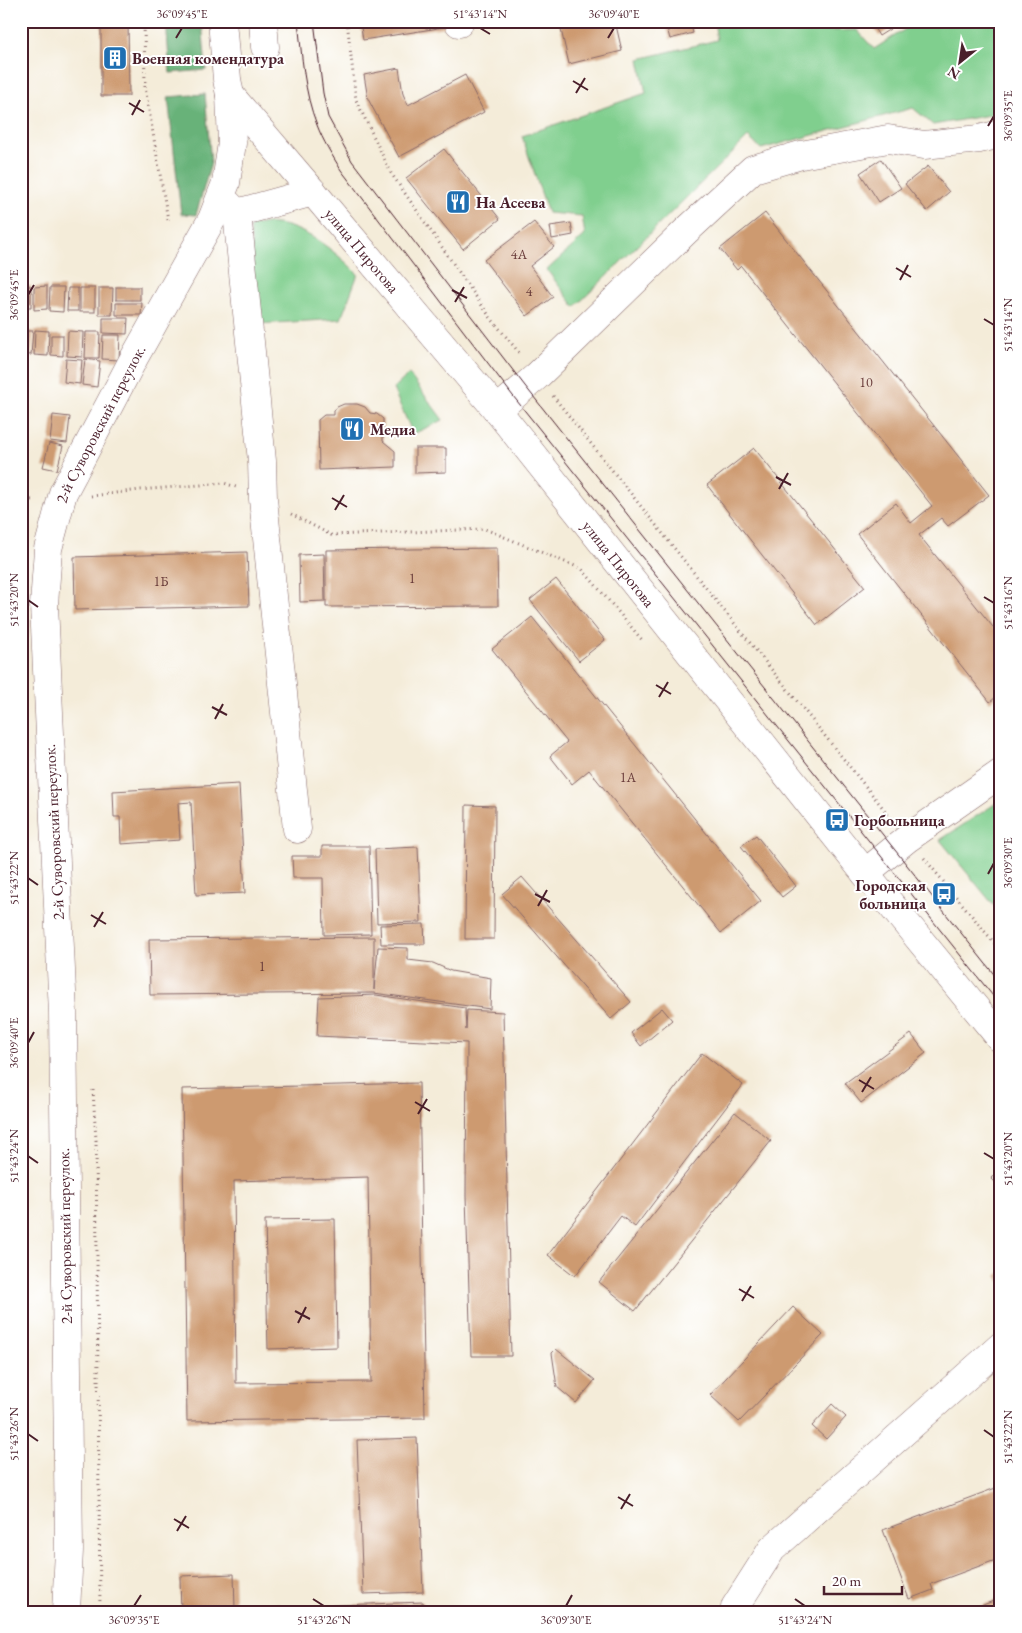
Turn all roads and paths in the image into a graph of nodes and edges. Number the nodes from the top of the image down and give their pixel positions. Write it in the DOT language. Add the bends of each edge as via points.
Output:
graph roads {
  1 [pos="144,21"];
  2 [pos="222,21"];
  3 [pos="347,21"];
  4 [pos="230,95"];
  5 [pos="1001,134"];
  6 [pos="313,192"];
  7 [pos="229,205"];
  8 [pos="168,220"];
  9 [pos="537,376"];
  10 [pos="497,410"];
  11 [pos="86,497"];
  12 [pos="263,499"];
  13 [pos="646,644"];
  14 [pos="1001,773"];
  15 [pos="297,829"];
  16 [pos="908,838"];
  17 [pos="865,872"];
  18 [pos="1001,952"];
  19 [pos="1001,1039"];
  20 [pos="1001,1346"];
  21 [pos="66,1612"];
  22 [pos="735,1612"];
  1 -- 8 [label="path" via="145,87"];
  2 -- 4 [label="street, 2-й Суворовский переулок."];
  3 -- 9 [label="path" via="356,100 391,173 490,317"];
  4 -- 6 [label="street, улица Пирогова"];
  4 -- 7 [label="street, 2-й Суворовский переулок." via="232,143 226,183"];
  5 -- 9 [label="street" via="979,140 924,145 888,139 802,155 753,169"];
  6 -- 7 [label="street"];
  6 -- 10 [label="street, улица Пирогова"];
  7 -- 12 [label="street" via="262,461"];
  7 -- 21 [label="street, 2-й Суворовский переулок." via="212,219 134,358 63,493 48,549 44,605 63,1013 69,1550"];
  9 -- 10 [label="street"];
  9 -- 16 [label="path"];
  10 -- 17 [label="street, улица Пирогова"];
  11 -- 12 [label="path" via="224,483"];
  12 -- 13 [label="path" via="331,535 485,529 582,569"];
  12 -- 15 [label="street"];
  14 -- 16 [label="street"];
  16 -- 17 [label="street"];
  16 -- 18 [label="path"];
  17 -- 19 [label="street, улица Пирогова"];
  20 -- 22 [label="street" via="772,1549 734,1608"];
}
